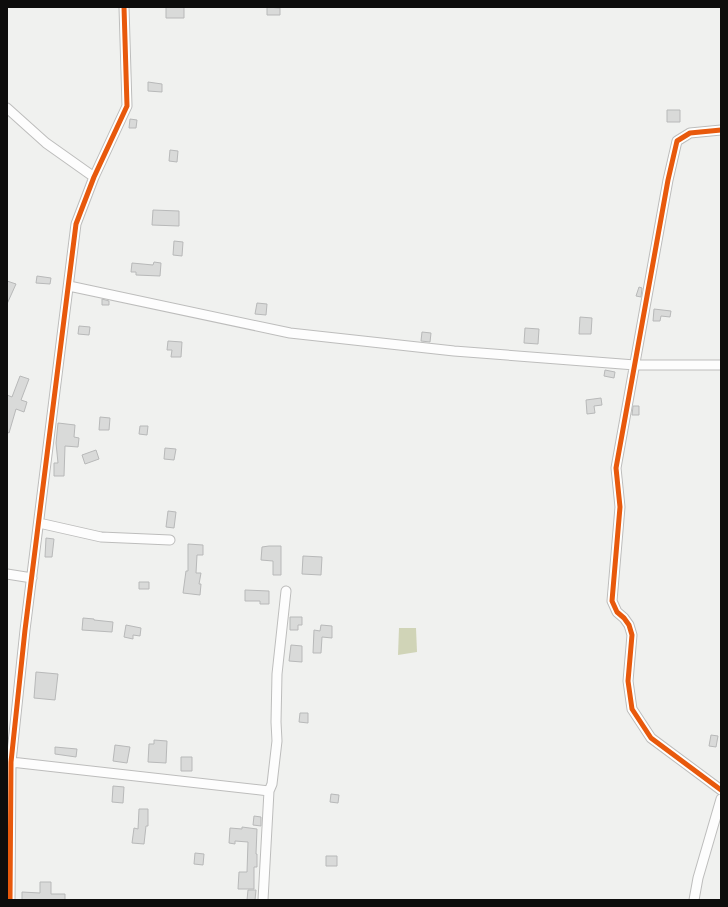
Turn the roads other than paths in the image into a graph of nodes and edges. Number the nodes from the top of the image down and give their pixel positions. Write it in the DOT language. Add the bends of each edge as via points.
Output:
graph roads {
  1 [pos="124,7"];
  2 [pos="7,108"];
  3 [pos="721,130"];
  4 [pos="94,176"];
  5 [pos="69,286"];
  6 [pos="635,364"];
  7 [pos="721,365"];
  8 [pos="39,523"];
  9 [pos="170,540"];
  10 [pos="7,574"];
  11 [pos="32,578"];
  12 [pos="286,590"];
  13 [pos="11,762"];
  14 [pos="721,790"];
  15 [pos="269,791"];
  16 [pos="721,798"];
  17 [pos="10,900"];
  18 [pos="263,900"];
  19 [pos="694,900"];
  1 -- 4 [label="street" via="127,106"];
  2 -- 4 [label="street" via="46,143"];
  3 -- 6 [label="street" via="690,133 677,141"];
  4 -- 5 [label="street" via="76,224"];
  5 -- 6 [label="street" via="290,333 454,351"];
  5 -- 8 [label="street"];
  6 -- 7 [label="street"];
  6 -- 14 [label="street" via="616,468 620,506 612,601 617,612 629,625 632,635 628,681 632,709 652,738"];
  8 -- 9 [label="street" via="101,537"];
  8 -- 11 [label="street"];
  10 -- 11 [label="street"];
  11 -- 13 [label="street"];
  12 -- 15 [label="street" via="277,674 277,742"];
  13 -- 15 [label="street"];
  13 -- 17 [label="street"];
  15 -- 18 [label="street"];
  16 -- 19 [label="street"];
}
